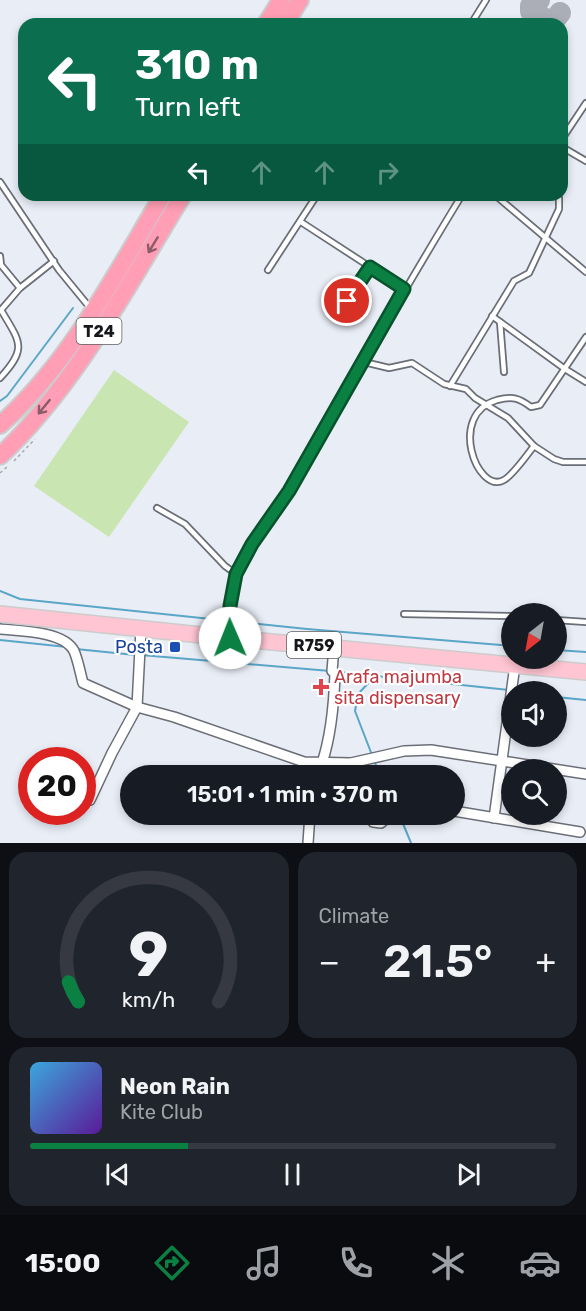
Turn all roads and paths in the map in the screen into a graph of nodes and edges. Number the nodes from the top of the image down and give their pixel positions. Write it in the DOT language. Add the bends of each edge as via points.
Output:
graph roads {
  1 [pos="280,0"];
  2 [pos="300,0"];
  3 [pos="486,0"];
  4 [pos="270,18"];
  5 [pos="289,18"];
  6 [pos="475,18"];
  7 [pos="586,103"];
  8 [pos="568,130"];
  9 [pos="568,150"];
  10 [pos="586,161"];
  11 [pos="0,182"];
  12 [pos="159,201"];
  13 [pos="179,201"];
  14 [pos="313,201"];
  15 [pos="458,201"];
  16 [pos="502,201"];
  17 [pos="559,201"];
  18 [pos="301,222"];
  19 [pos="546,238"];
  20 [pos="0,256"];
  21 [pos="54,261"];
  22 [pos="370,267"];
  23 [pos="0,268"];
  24 [pos="268,270"];
  25 [pos="586,272"];
  26 [pos="20,288"];
  27 [pos="404,289"];
  28 [pos="347,301"];
  29 [pos="0,310"];
  30 [pos="93,311"];
  31 [pos="492,316"];
  32 [pos="500,322"];
  33 [pos="586,337"];
  34 [pos="364,362"];
  35 [pos="565,369"];
  36 [pos="504,372"];
  37 [pos="0,378"];
  38 [pos="586,382"];
  39 [pos="450,386"];
  40 [pos="486,404"];
  41 [pos="0,425"];
  42 [pos="534,446"];
  43 [pos="0,456"];
  44 [pos="586,462"];
  45 [pos="157,508"];
  46 [pos="236,574"];
  47 [pos="0,606"];
  48 [pos="0,614"];
  49 [pos="404,614"];
  50 [pos="501,616"];
  51 [pos="41,619"];
  52 [pos="567,621"];
  53 [pos="586,622"];
  54 [pos="0,629"];
  55 [pos="141,629"];
  56 [pos="230,638"];
  57 [pos="334,647"];
  58 [pos="501,664"];
  59 [pos="514,669"];
  60 [pos="556,669"];
  61 [pos="586,672"];
  62 [pos="137,707"];
  63 [pos="503,759"];
  64 [pos="501,760"];
  65 [pos="323,763"];
  66 [pos="351,763"];
  67 [pos="567,771"];
  68 [pos="501,773"];
  69 [pos="586,774"];
  70 [pos="96,787"];
  71 [pos="465,813"];
  72 [pos="494,818"];
  73 [pos="309,825"];
  74 [pos="580,832"];
  75 [pos="308,843"];
  1 -- 4 [label="highway"];
  2 -- 5 [label="highway"];
  3 -- 6 [label="lane"];
  7 -- 8 [label="lane"];
  9 -- 10 [label="lane"];
  11 -- 21 [label="lane"];
  12 -- 30 [label="highway, T24"];
  13 -- 43 [label="highway, T24, one-way" via="83,355"];
  14 -- 18 [label="lane"];
  15 -- 27 [label="lane"];
  16 -- 19 [label="lane"];
  17 -- 19 [label="lane"];
  18 -- 22 [label="lane"];
  18 -- 24 [label="lane"];
  19 -- 25 [label="lane"];
  19 -- 31 [label="lane" via="529,273 514,281"];
  20 -- 23 [label="lane"];
  21 -- 26 [label="lane"];
  21 -- 30 [label="lane"];
  22 -- 27 [label="lane"];
  22 -- 28 [label="lane"];
  23 -- 26 [label="lane"];
  26 -- 29 [label="lane"];
  27 -- 34 [label="lane"];
  29 -- 37 [label="lane" via="19,346 18,355"];
  30 -- 41 [label="highway, T24" via="68,348"];
  31 -- 32 [label="lane"];
  31 -- 39 [label="lane"];
  32 -- 35 [label="lane"];
  32 -- 36 [label="lane"];
  33 -- 35 [label="lane"];
  34 -- 39 [label="lane" via="389,368 412,363"];
  34 -- 46 [label="lane"];
  35 -- 38 [label="lane"];
  35 -- 40 [label="lane" via="540,405 531,407 509,397"];
  39 -- 40 [label="lane" via="466,389"];
  40 -- 42 [label="lane" via="508,418"];
  40 -- 42 [label="lane" via="473,420 468,435 482,475 496,483 505,480"];
  42 -- 44 [label="lane" via="563,462"];
  45 -- 46 [label="lane" via="184,524"];
  46 -- 56 [label="lane"];
  47 -- 51 [label="main road, R759"];
  48 -- 51 [label="main road, R759"];
  49 -- 50 [label="lane"];
  51 -- 55 [label="main road, R759"];
  52 -- 53 [label="lane"];
  54 -- 62 [label="street" via="66,640 74,651 83,682"];
  55 -- 56 [label="main road, R759"];
  55 -- 62 [label="street"];
  56 -- 57 [label="main road, R759"];
  57 -- 58 [label="main road, R759"];
  57 -- 65 [label="street" via="334,698"];
  59 -- 63 [label="street"];
  60 -- 61 [label="main road, R759"];
  62 -- 65 [label="street" via="304,762"];
  62 -- 70 [label="street"];
  64 -- 66 [label="street" via="418,750"];
  65 -- 66 [label="street"];
  67 -- 69 [label="street"];
  68 -- 72 [label="street"];
  71 -- 72 [label="street"];
  72 -- 74 [label="street"];
  73 -- 75 [label="street"];
}
